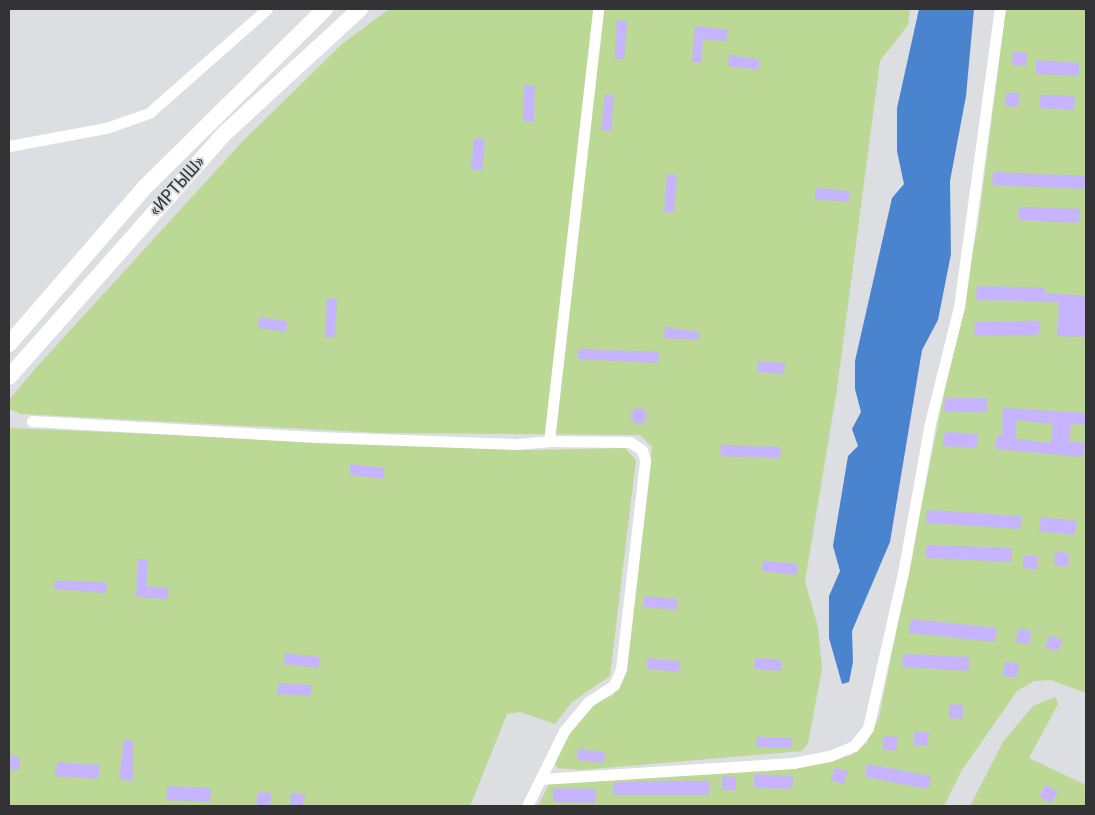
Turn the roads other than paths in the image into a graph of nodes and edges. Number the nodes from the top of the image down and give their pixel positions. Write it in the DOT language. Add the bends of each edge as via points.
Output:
graph roads {
  1 [pos="267,9"];
  2 [pos="325,9"];
  3 [pos="360,9"];
  4 [pos="598,9"];
  5 [pos="1000,9"];
  6 [pos="9,146"];
  7 [pos="9,344"];
  8 [pos="9,377"];
  9 [pos="32,421"];
  10 [pos="549,441"];
  11 [pos="541,779"];
  12 [pos="527,806"];
  1 -- 6 [label="street" via="149,113 106,128"];
  2 -- 7 [label="highway, «ИРТЫШ»" via="146,186"];
  3 -- 8 [label="highway, «ИРТЫШ»" via="224,134"];
  4 -- 10 [label="street"];
  5 -- 11 [label="street" via="959,307 930,423 903,573 868,728 854,746 830,756 794,763"];
  9 -- 10 [label="street" via="317,438 517,444"];
  10 -- 11 [label="street" via="630,442 642,450 645,460 621,669 614,685 576,714"];
  11 -- 12 [label="street"];
}
